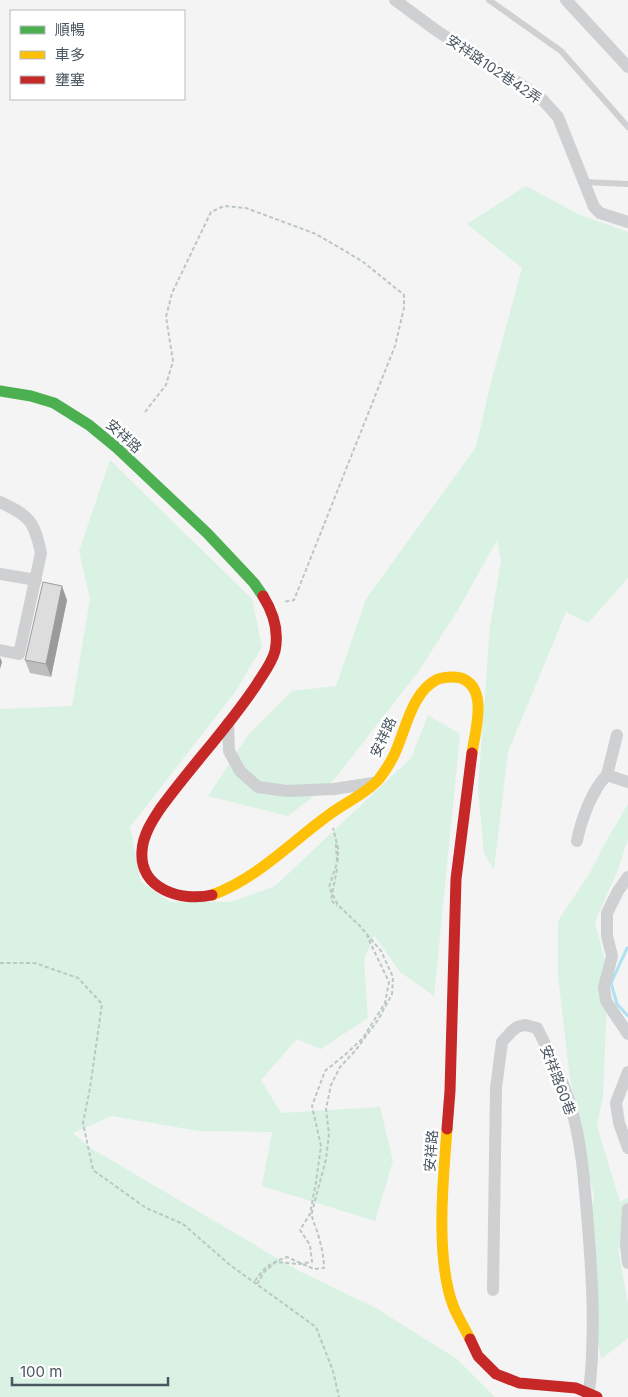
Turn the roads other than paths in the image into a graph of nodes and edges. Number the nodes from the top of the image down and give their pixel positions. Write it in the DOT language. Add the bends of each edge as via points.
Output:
graph roads {
  1 [pos="395,0"];
  2 [pos="489,0"];
  3 [pos="566,0"];
  4 [pos="628,67"];
  5 [pos="628,127"];
  6 [pos="585,182"];
  7 [pos="628,184"];
  8 [pos="628,222"];
  9 [pos="0,391"];
  10 [pos="0,502"];
  11 [pos="0,574"];
  12 [pos="36,580"];
  13 [pos="0,650"];
  14 [pos="228,723"];
  15 [pos="617,735"];
  16 [pos="607,775"];
  17 [pos="628,782"];
  18 [pos="376,783"];
  19 [pos="577,841"];
  20 [pos="628,877"];
  21 [pos="628,1034"];
  22 [pos="628,1072"];
  23 [pos="628,1148"];
  24 [pos="628,1209"];
  25 [pos="628,1263"];
  26 [pos="493,1290"];
  27 [pos="593,1395"];
  1 -- 6 [label="street, 安祥路102巷42弄" via="540,97 558,117"];
  2 -- 5 [label="lane" via="561,51"];
  3 -- 4 [label="street"];
  6 -- 7 [label="lane"];
  6 -- 8 [label="street, 安祥路102巷42弄" via="594,207 600,213"];
  9 -- 14 [label="street, 安祥路" via="35,396 60,405 82,419 220,545 260,591 269,605 277,633 275,652 251,694"];
  10 -- 12 [label="street" via="31,521 41,553"];
  11 -- 12 [label="street"];
  12 -- 13 [label="street" via="19,654"];
  14 -- 18 [label="street" via="229,751 240,771 258,787 287,791 334,790"];
  14 -- 18 [label="street, 安祥路" via="167,800 148,829 142,845 143,867 152,884 177,897 212,895 231,889"];
  15 -- 16 [label="street"];
  16 -- 17 [label="street"];
  16 -- 19 [label="street" via="599,783"];
  18 -- 27 [label="street, 安祥路" via="394,756 421,693 436,680 449,676 462,678 471,685 477,693 478,707 456,879 450,1091 444,1170 446,1276 454,1307 478,1356 496,1374 519,1383 576,1388"];
  20 -- 21 [label="street" via="607,914 607,936 612,956 604,986 606,1000"];
  22 -- 23 [label="street" via="616,1103"];
  24 -- 25 [label="street"];
  26 -- 27 [label="street, 安祥路60巷" via="497,1078 502,1042 512,1031 525,1026 537,1028 553,1059 577,1133 592,1267"];
}
